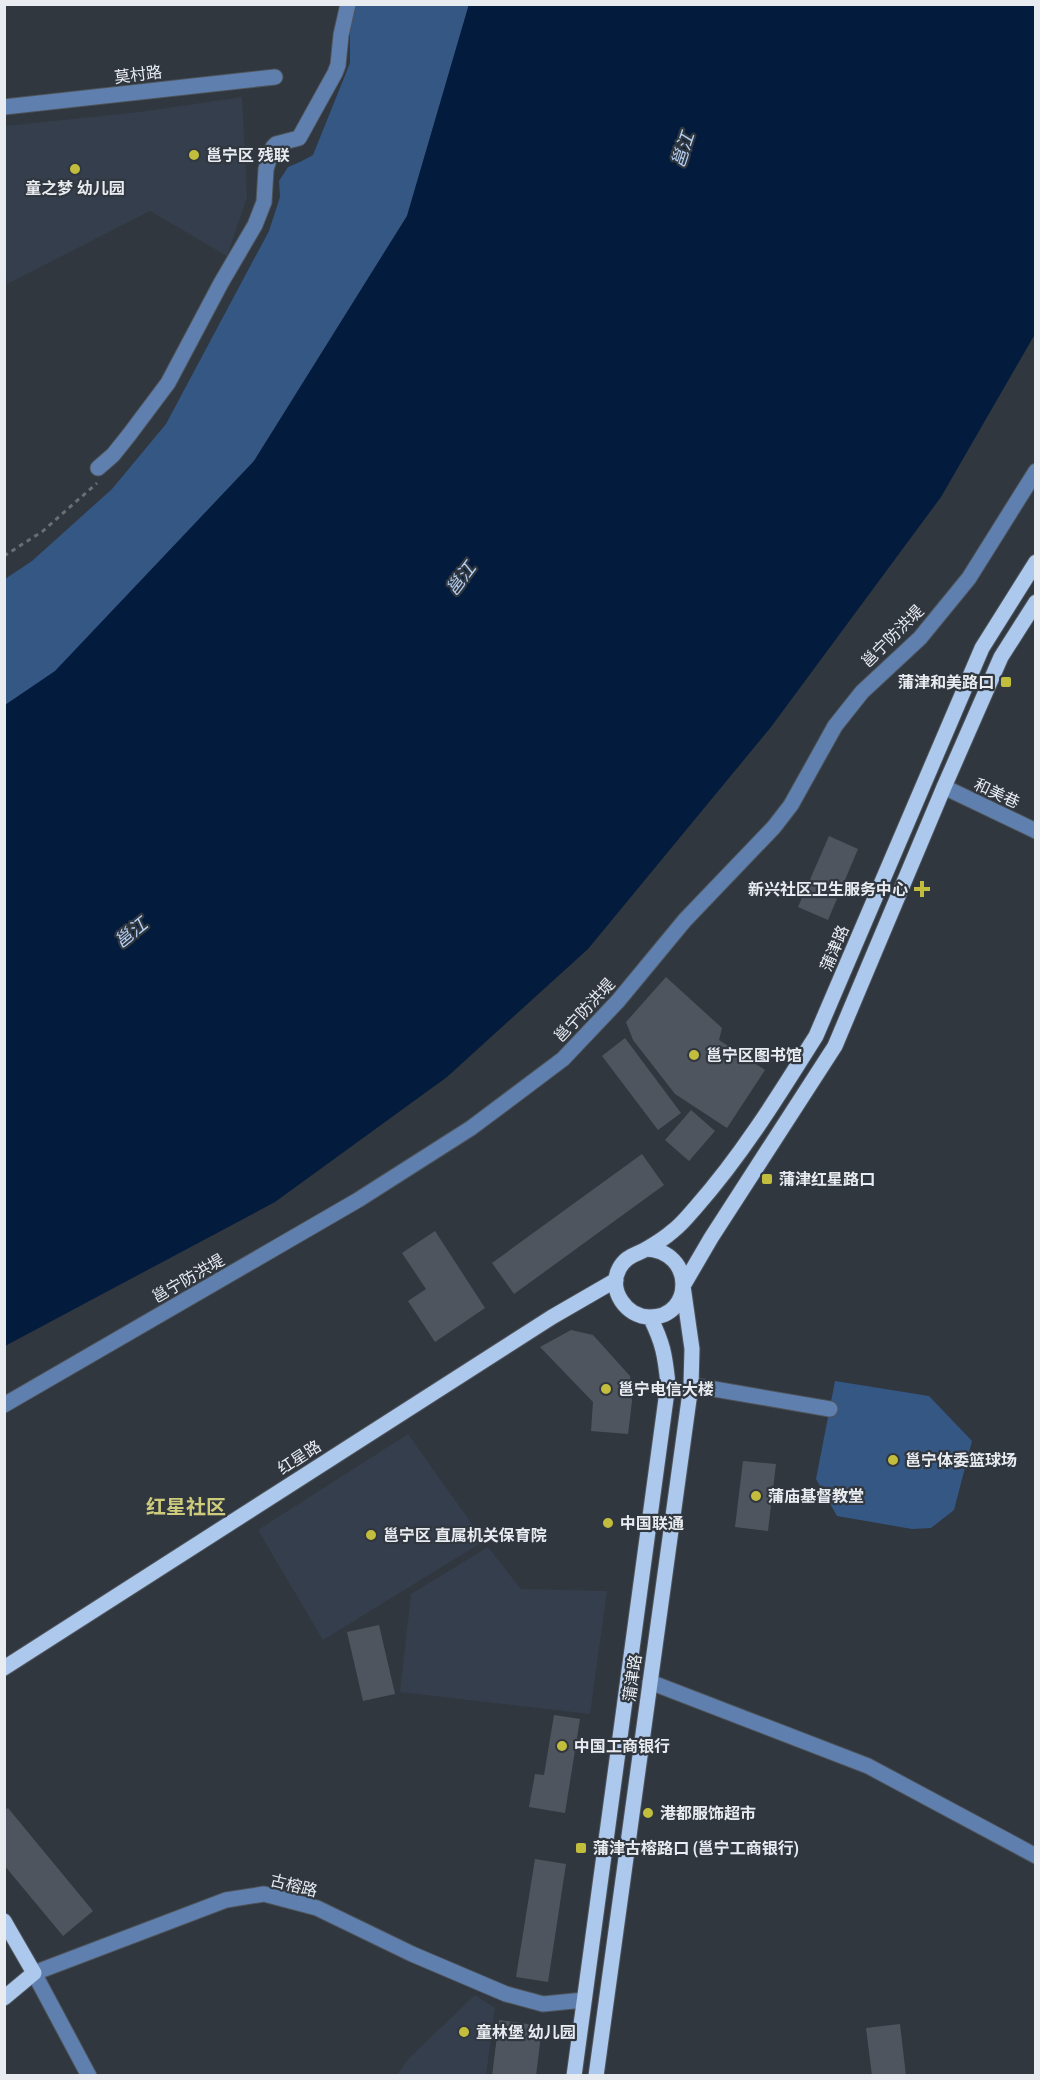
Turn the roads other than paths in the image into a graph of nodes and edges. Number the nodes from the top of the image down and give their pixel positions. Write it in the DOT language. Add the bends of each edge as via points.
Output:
graph roads {
  1 [pos="348,4"];
  2 [pos="275,77"];
  3 [pos="4,107"];
  4 [pos="98,468"];
  5 [pos="1035,471"];
  6 [pos="1035,562"];
  7 [pos="1035,602"];
  8 [pos="944,787"];
  9 [pos="1035,831"];
  10 [pos="646,1250"];
  11 [pos="616,1280"];
  12 [pos="683,1286"];
  13 [pos="650,1317"];
  14 [pos="691,1385"];
  15 [pos="4,1405"];
  16 [pos="830,1409"];
  17 [pos="4,1668"];
  18 [pos="650,1682"];
  19 [pos="1035,1856"];
  20 [pos="4,1922"];
  21 [pos="34,1973"];
  22 [pos="4,1998"];
  23 [pos="584,2000"];
  24 [pos="89,2076"];
  25 [pos="574,2076"];
  26 [pos="596,2076"];
  1 -- 4 [label="street" via="338,65 300,138 273,147 266,170 264,202 255,225 168,384 113,455"];
  2 -- 3 [label="street, 莫村路"];
  5 -- 15 [label="street, 邕宁防洪堤" via="969,578 920,638 862,692 836,726 774,827 685,920 618,1001 563,1059 471,1128 358,1200"];
  6 -- 10 [label="main road, 蒲津路" via="982,648 816,1036 727,1171 674,1230"];
  7 -- 8 [label="main road" via="1001,657"];
  8 -- 9 [label="street, 和美巷"];
  8 -- 12 [label="main road" via="835,1046"];
  10 -- 11 [label="main road, 蒲津路" via="626,1260"];
  10 -- 12 [label="main road, 蒲津路" via="656,1250 673,1259 683,1276"];
  11 -- 13 [label="main road" via="621,1302 639,1316"];
  11 -- 17 [label="main road, 红星路" via="552,1317"];
  12 -- 13 [label="main road" via="681,1296 669,1311"];
  12 -- 14 [label="main road, 蒲津路" via="692,1349"];
  13 -- 23 [label="main road, 蒲津路" via="661,1337 668,1384"];
  14 -- 16 [label="street"];
  14 -- 18 [label="main road, 蒲津路"];
  18 -- 19 [label="street" via="868,1766"];
  18 -- 26 [label="main road, 蒲津路"];
  20 -- 21 [label="main road"];
  21 -- 22 [label="main road"];
  21 -- 23 [label="street, 古榕路" via="225,1899 264,1894 316,1908 506,1994 543,2004"];
  21 -- 24 [label="street"];
  23 -- 25 [label="main road, 蒲津路"];
}
